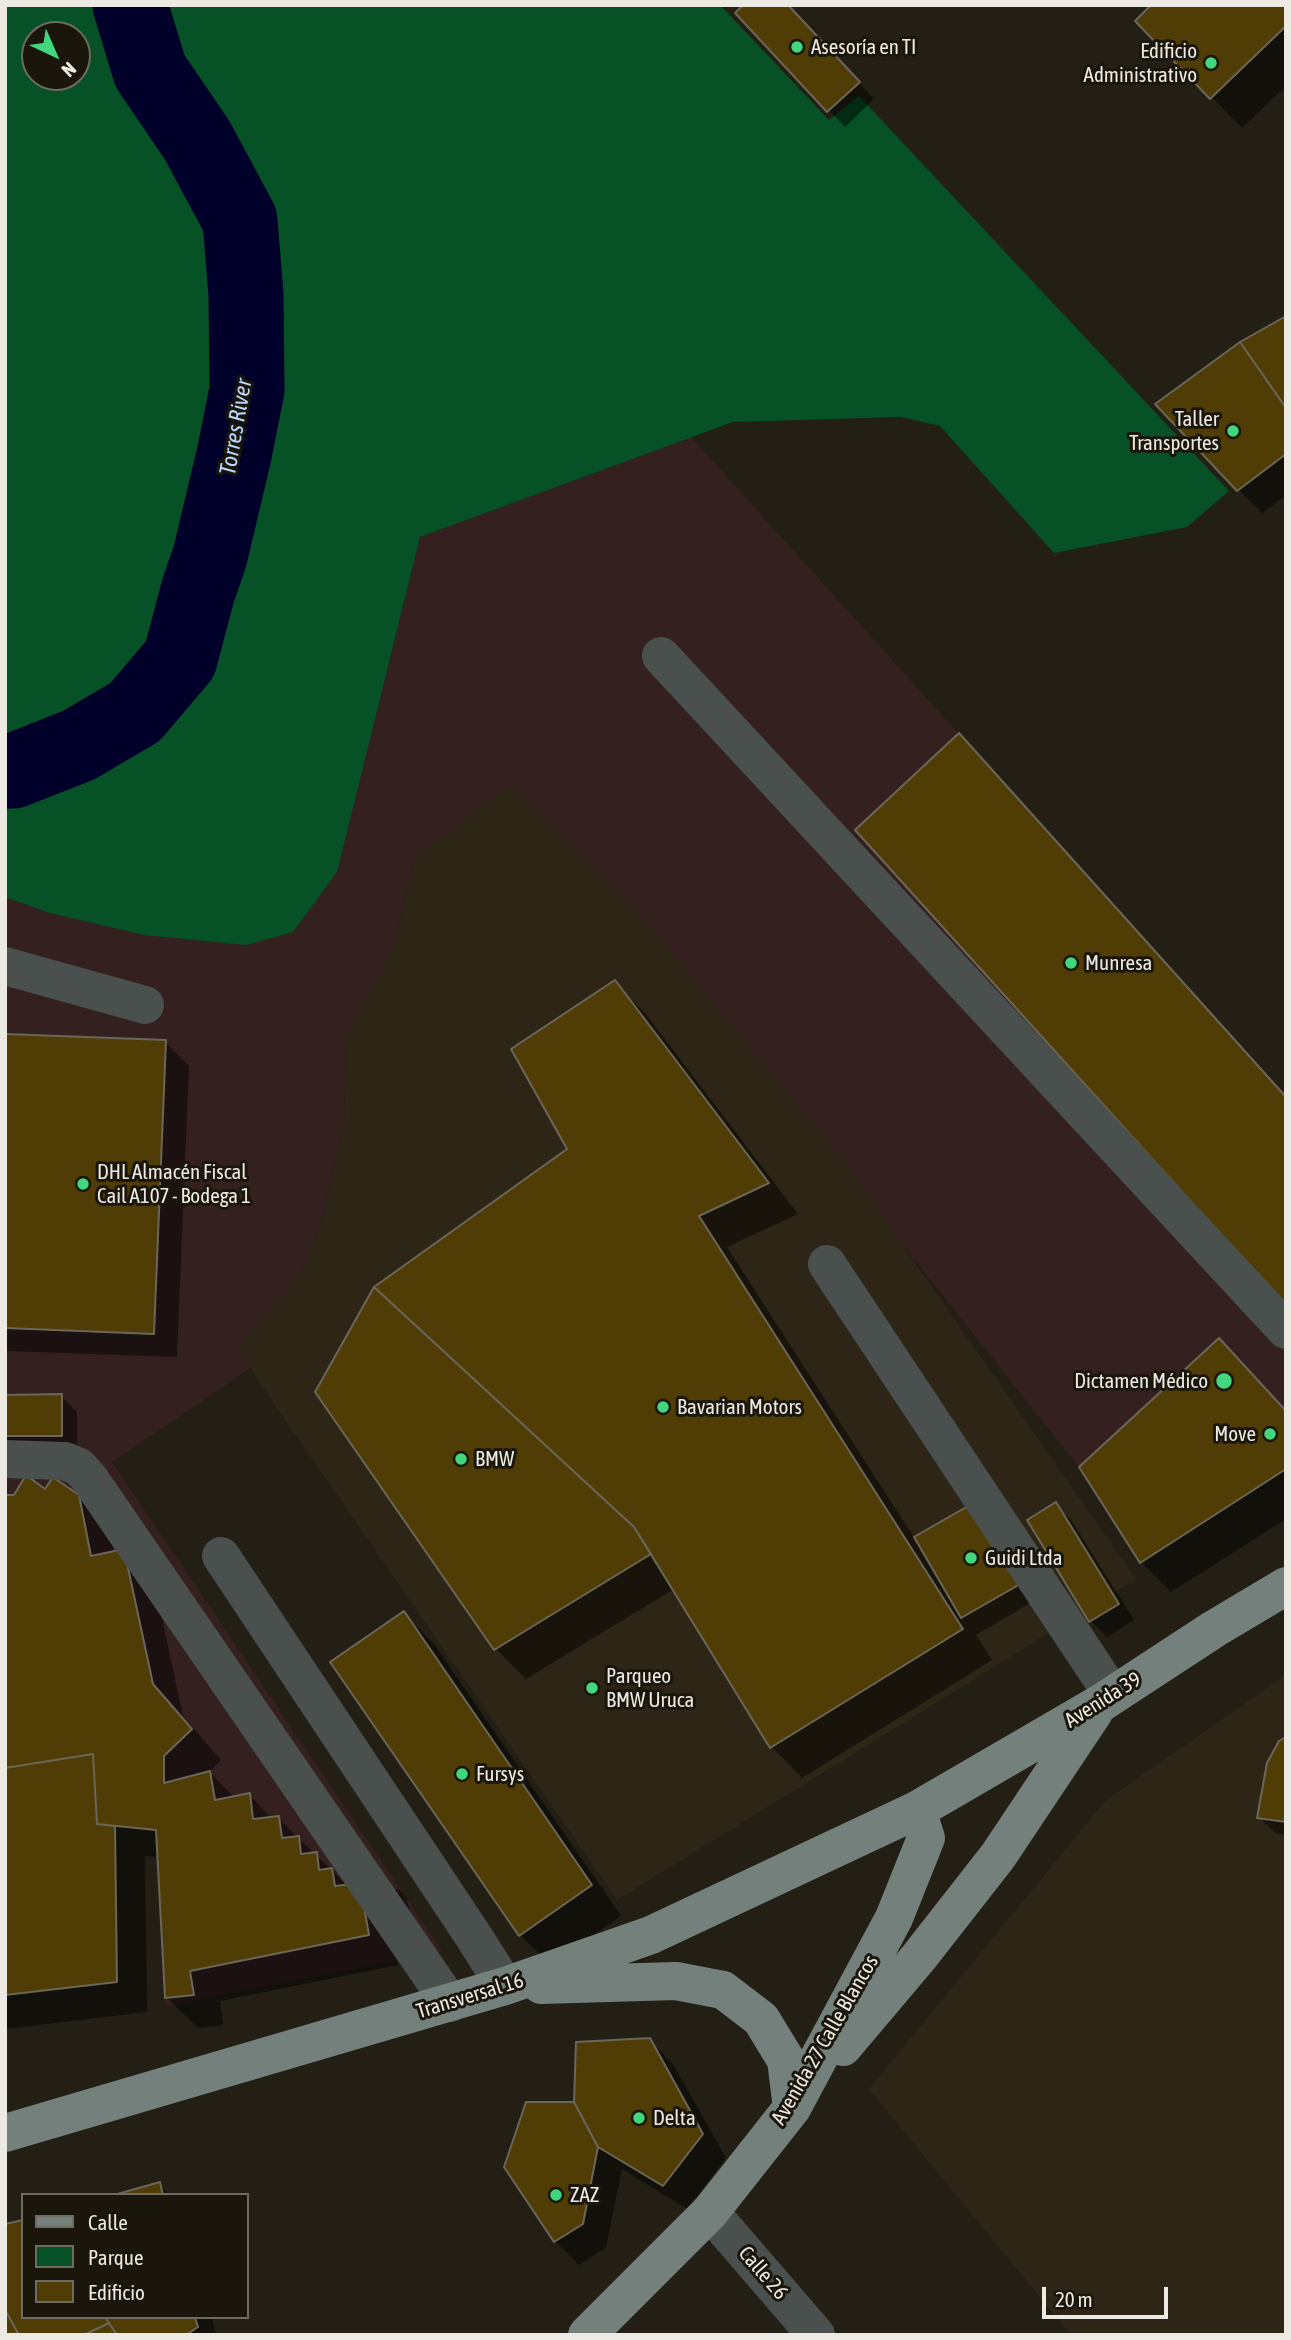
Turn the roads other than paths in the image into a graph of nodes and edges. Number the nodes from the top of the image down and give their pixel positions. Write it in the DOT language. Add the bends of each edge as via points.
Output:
graph roads {
  1 [pos="661,656"];
  2 [pos="5,965"];
  3 [pos="145,1005"];
  4 [pos="827,1264"];
  5 [pos="1286,1330"];
  6 [pos="5,1459"];
  7 [pos="221,1556"];
  8 [pos="1286,1586"];
  9 [pos="1106,1698"];
  10 [pos="917,1810"];
  11 [pos="505,1986"];
  12 [pos="450,2003"];
  13 [pos="792,2108"];
  14 [pos="5,2133"];
  15 [pos="710,2212"];
  16 [pos="587,2335"];
  17 [pos="816,2335"];
  1 -- 5 [label="street"];
  2 -- 3 [label="street"];
  4 -- 9 [label="street"];
  6 -- 12 [label="street" via="65,1461 89,1478"];
  7 -- 11 [label="street"];
  8 -- 9 [label="main road, Avenida 39"];
  9 -- 10 [label="main road, Avenida 39"];
  9 -- 13 [label="main road" via="998,1856"];
  10 -- 11 [label="main road, Transversal 16" via="651,1935"];
  10 -- 13 [label="main road, Avenida 27 Calle Blancos" via="926,1838 894,1918"];
  11 -- 12 [label="main road, Transversal 16"];
  11 -- 13 [label="main road" via="676,1981 723,1990 761,2019 786,2060"];
  12 -- 14 [label="main road, Transversal 16"];
  13 -- 15 [label="main road, Avenida 27 Calle Blancos"];
  15 -- 16 [label="main road, Avenida 27 Calle Blancos"];
  15 -- 17 [label="street, Calle 26"];
}
